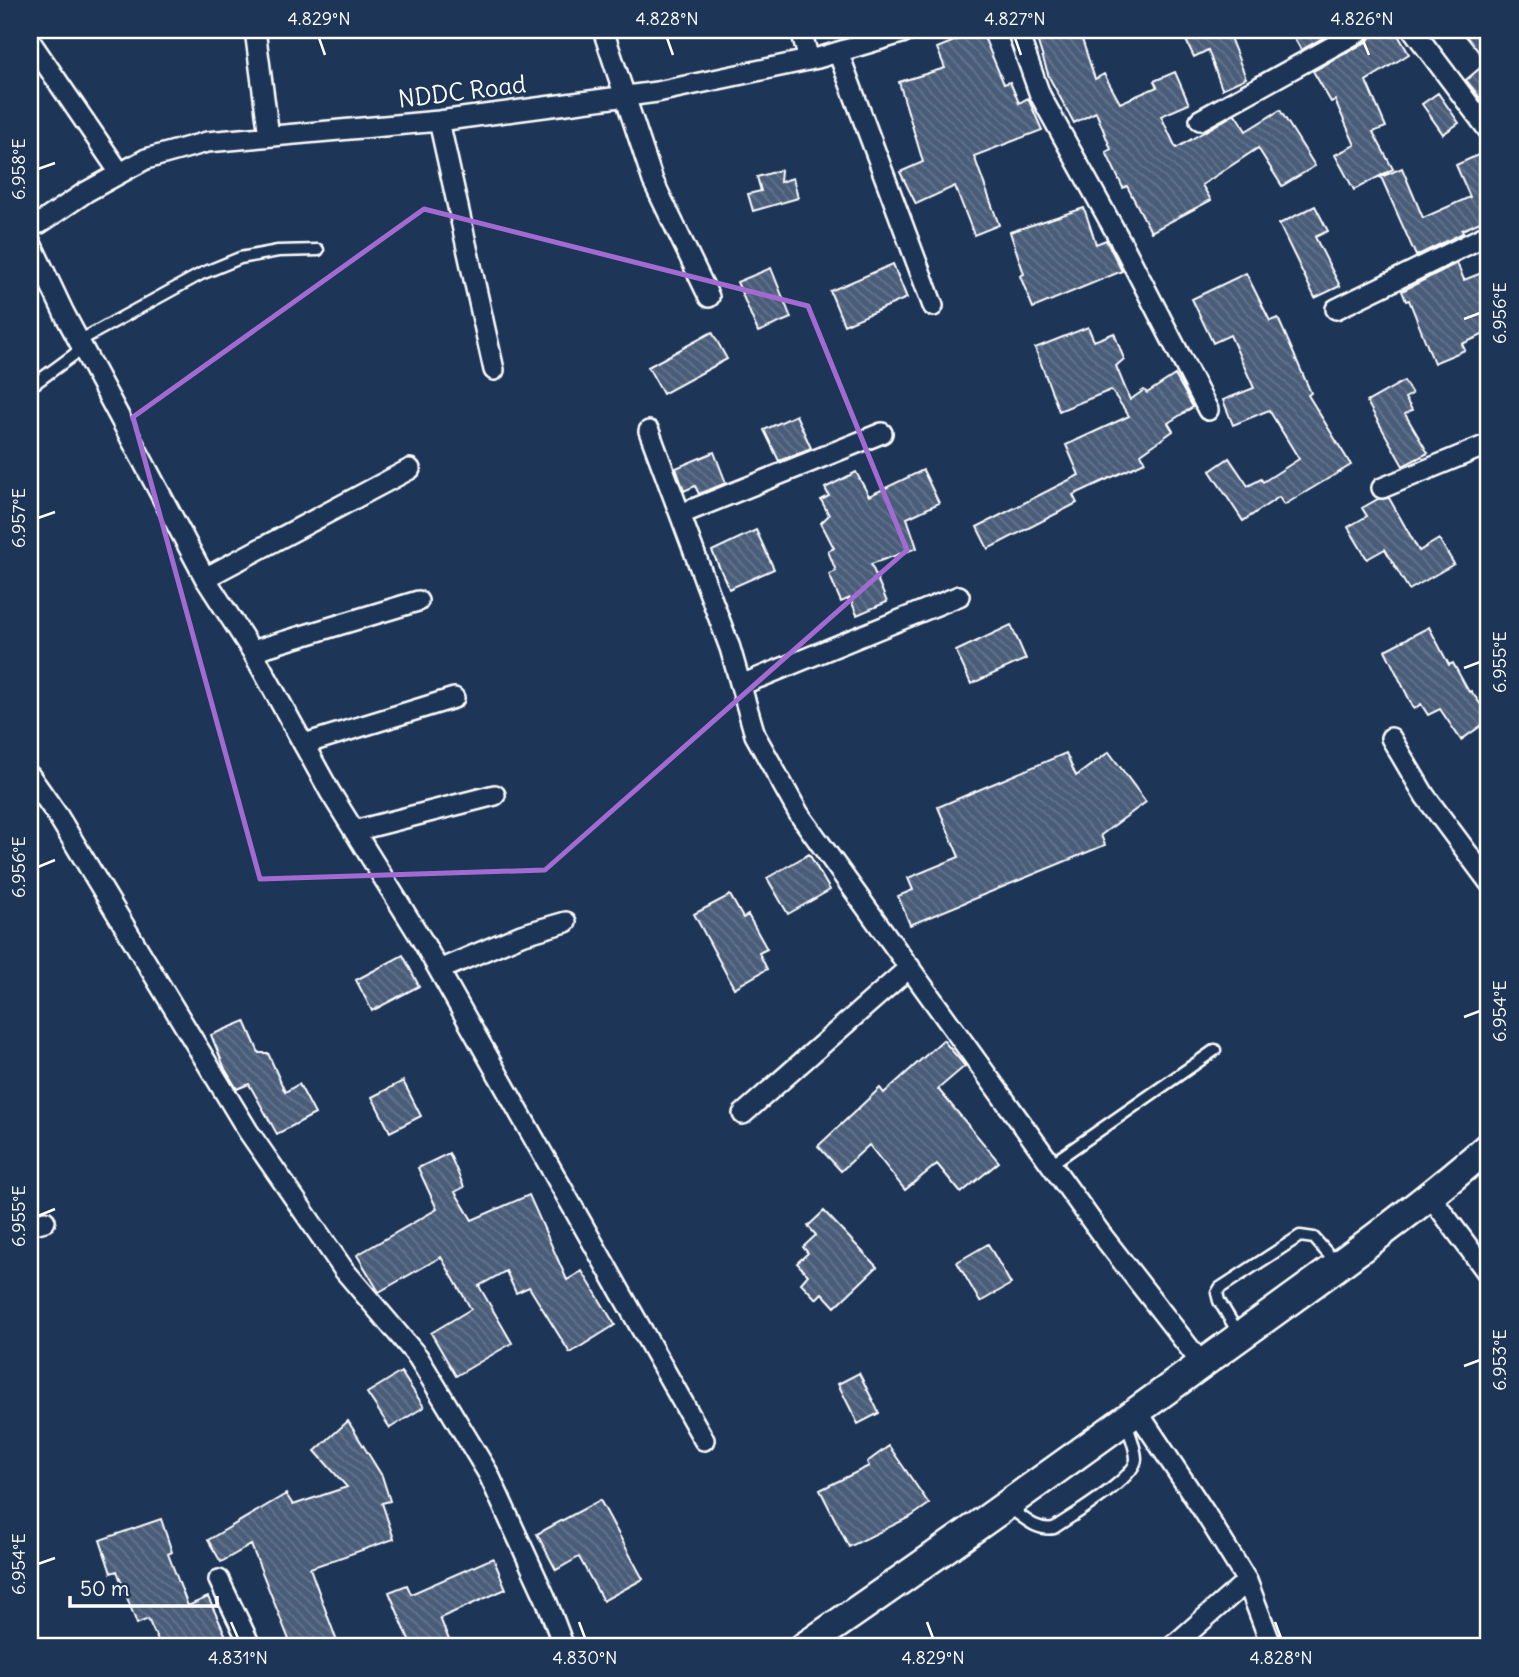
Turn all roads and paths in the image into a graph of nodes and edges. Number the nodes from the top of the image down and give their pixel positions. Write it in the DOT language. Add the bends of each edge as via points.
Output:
graph roads {
  1 [pos="255,30"];
  2 [pos="603,30"];
  3 [pos="801,30"];
  4 [pos="912,30"];
  5 [pos="1017,30"];
  6 [pos="1362,30"];
  7 [pos="1413,30"];
  8 [pos="30,41"];
  9 [pos="838,52"];
  10 [pos="809,60"];
  11 [pos="626,96"];
  12 [pos="1200,120"];
  13 [pos="439,121"];
  14 [pos="1489,131"];
  15 [pos="269,136"];
  16 [pos="120,173"];
  17 [pos="30,225"];
  18 [pos="1489,234"];
  19 [pos="30,241"];
  20 [pos="318,250"];
  21 [pos="709,297"];
  22 [pos="933,306"];
  23 [pos="1335,309"];
  24 [pos="81,345"];
  25 [pos="494,370"];
  26 [pos="30,387"];
  27 [pos="1208,410"];
  28 [pos="649,431"];
  29 [pos="882,433"];
  30 [pos="1489,444"];
  31 [pos="410,469"];
  32 [pos="1382,488"];
  33 [pos="681,514"];
  34 [pos="205,578"];
  35 [pos="959,596"];
  36 [pos="418,601"];
  37 [pos="252,650"];
  38 [pos="741,685"];
  39 [pos="454,698"];
  40 [pos="1391,738"];
  41 [pos="303,744"];
  42 [pos="30,776"];
  43 [pos="495,795"];
  44 [pos="354,831"];
  45 [pos="1489,882"];
  46 [pos="566,922"];
  47 [pos="910,967"];
  48 [pos="439,970"];
  49 [pos="1215,1050"];
  50 [pos="743,1114"];
  51 [pos="1489,1146"];
  52 [pos="1051,1164"];
  53 [pos="1431,1197"];
  54 [pos="1338,1265"];
  55 [pos="1489,1275"];
  56 [pos="1240,1336"];
  57 [pos="1202,1364"];
  58 [pos="1131,1416"];
  59 [pos="704,1440"];
  60 [pos="1007,1506"];
  61 [pos="219,1580"];
  62 [pos="1247,1581"];
  63 [pos="251,1647"];
  64 [pos="564,1647"];
  65 [pos="804,1647"];
  66 [pos="1172,1647"];
  67 [pos="1272,1647"];
  1 -- 15 [label="street"];
  2 -- 11 [label="street"];
  3 -- 10 [label="street"];
  4 -- 9 [label="street, NDDC Road"];
  5 -- 27 [label="street" via="1040,95"];
  6 -- 12 [label="street"];
  7 -- 14 [label="street"];
  8 -- 16 [label="street"];
  9 -- 10 [label="street, NDDC Road"];
  9 -- 22 [label="street"];
  10 -- 11 [label="street, NDDC Road"];
  11 -- 13 [label="street, NDDC Road"];
  11 -- 21 [label="street" via="653,181"];
  13 -- 15 [label="street, NDDC Road"];
  13 -- 25 [label="street"];
  15 -- 16 [label="street, NDDC Road" via="207,142 146,159"];
  16 -- 17 [label="street, NDDC Road"];
  18 -- 23 [label="street"];
  19 -- 24 [label="street"];
  20 -- 24 [label="lane" via="240,258 201,274"];
  24 -- 26 [label="lane"];
  24 -- 34 [label="street"];
  28 -- 33 [label="street"];
  29 -- 33 [label="street"];
  30 -- 32 [label="street"];
  31 -- 34 [label="street"];
  33 -- 38 [label="street"];
  34 -- 37 [label="street"];
  35 -- 38 [label="street"];
  36 -- 37 [label="street"];
  37 -- 41 [label="street"];
  38 -- 47 [label="street" via="755,735 799,814"];
  39 -- 41 [label="street"];
  40 -- 45 [label="street" via="1425,796"];
  41 -- 44 [label="street"];
  42 -- 64 [label="street" via="248,1131 344,1270 418,1357 488,1473"];
  43 -- 44 [label="street"];
  44 -- 48 [label="street"];
  46 -- 48 [label="street" via="521,935"];
  47 -- 50 [label="street"];
  47 -- 52 [label="street"];
  48 -- 59 [label="street"];
  49 -- 52 [label="lane"];
  51 -- 53 [label="street"];
  52 -- 57 [label="street"];
  53 -- 54 [label="street"];
  53 -- 55 [label="street"];
  54 -- 56 [label="street"];
  54 -- 56 [label="lane" via="1314,1238 1300,1237 1220,1288 1219,1301"];
  56 -- 57 [label="street"];
  57 -- 58 [label="street"];
  58 -- 60 [label="street"];
  58 -- 60 [label="lane" via="1136,1458 1132,1471 1121,1480 1054,1528 1043,1530"];
  58 -- 62 [label="street" via="1205,1513"];
  60 -- 65 [label="street"];
  61 -- 63 [label="street"];
  62 -- 66 [label="street"];
  62 -- 67 [label="street"];
}
